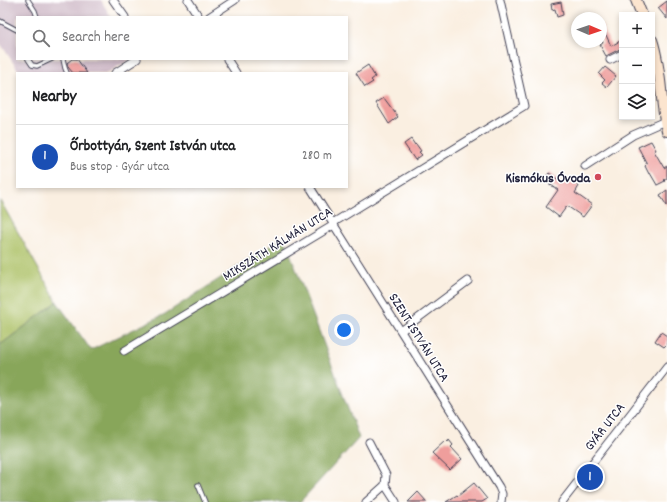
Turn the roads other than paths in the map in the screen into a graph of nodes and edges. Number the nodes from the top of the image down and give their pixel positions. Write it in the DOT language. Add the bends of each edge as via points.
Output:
graph roads {
  1 [pos="28,0"];
  2 [pos="113,0"];
  3 [pos="188,0"];
  4 [pos="235,0"];
  5 [pos="500,0"];
  6 [pos="636,0"];
  7 [pos="641,12"];
  8 [pos="37,16"];
  9 [pos="124,16"];
  10 [pos="198,16"];
  11 [pos="211,16"];
  12 [pos="0,22"];
  13 [pos="16,30"];
  14 [pos="654,48"];
  15 [pos="619,56"];
  16 [pos="29,60"];
  17 [pos="50,60"];
  18 [pos="63,60"];
  19 [pos="135,60"];
  20 [pos="228,60"];
  21 [pos="610,60"];
  22 [pos="67,72"];
  23 [pos="117,72"];
  24 [pos="235,72"];
  25 [pos="665,95"];
  26 [pos="666,126"];
  27 [pos="585,166"];
  28 [pos="311,188"];
  29 [pos="334,223"];
  30 [pos="468,280"];
  31 [pos="401,331"];
  32 [pos="124,351"];
  33 [pos="667,367"];
  34 [pos="369,442"];
  35 [pos="198,485"];
  36 [pos="385,485"];
  37 [pos="205,502"];
  38 [pos="366,502"];
  39 [pos="396,502"];
  40 [pos="501,502"];
  41 [pos="562,502"];
  1 -- 8 [label="lane"];
  2 -- 9 [label="street"];
  3 -- 10 [label="street"];
  4 -- 11 [label="street"];
  5 -- 29 [label="street, MIKSZÁTH KÁLMÁN UTCA" via="524,106"];
  6 -- 7 [label="main road"];
  12 -- 13 [label="lane"];
  14 -- 25 [label="main road"];
  15 -- 21 [label="street"];
  16 -- 17 [label="lane" via="32,65 37,66"];
  18 -- 22 [label="lane"];
  19 -- 23 [label="street"];
  20 -- 24 [label="street"];
  25 -- 26 [label="main road"];
  26 -- 27 [label="street" via="633,135"];
  28 -- 29 [label="street, SZENT ISTVÁN UTCA"];
  29 -- 31 [label="street, SZENT ISTVÁN UTCA"];
  29 -- 32 [label="street, MIKSZÁTH KÁLMÁN UTCA"];
  30 -- 31 [label="street"];
  31 -- 40 [label="street, SZENT ISTVÁN UTCA" via="500,487"];
  33 -- 41 [label="street, GYÁR UTCA"];
  34 -- 36 [label="street" via="386,475"];
  35 -- 37 [label="lane"];
  36 -- 38 [label="street"];
  36 -- 39 [label="street"];
}
